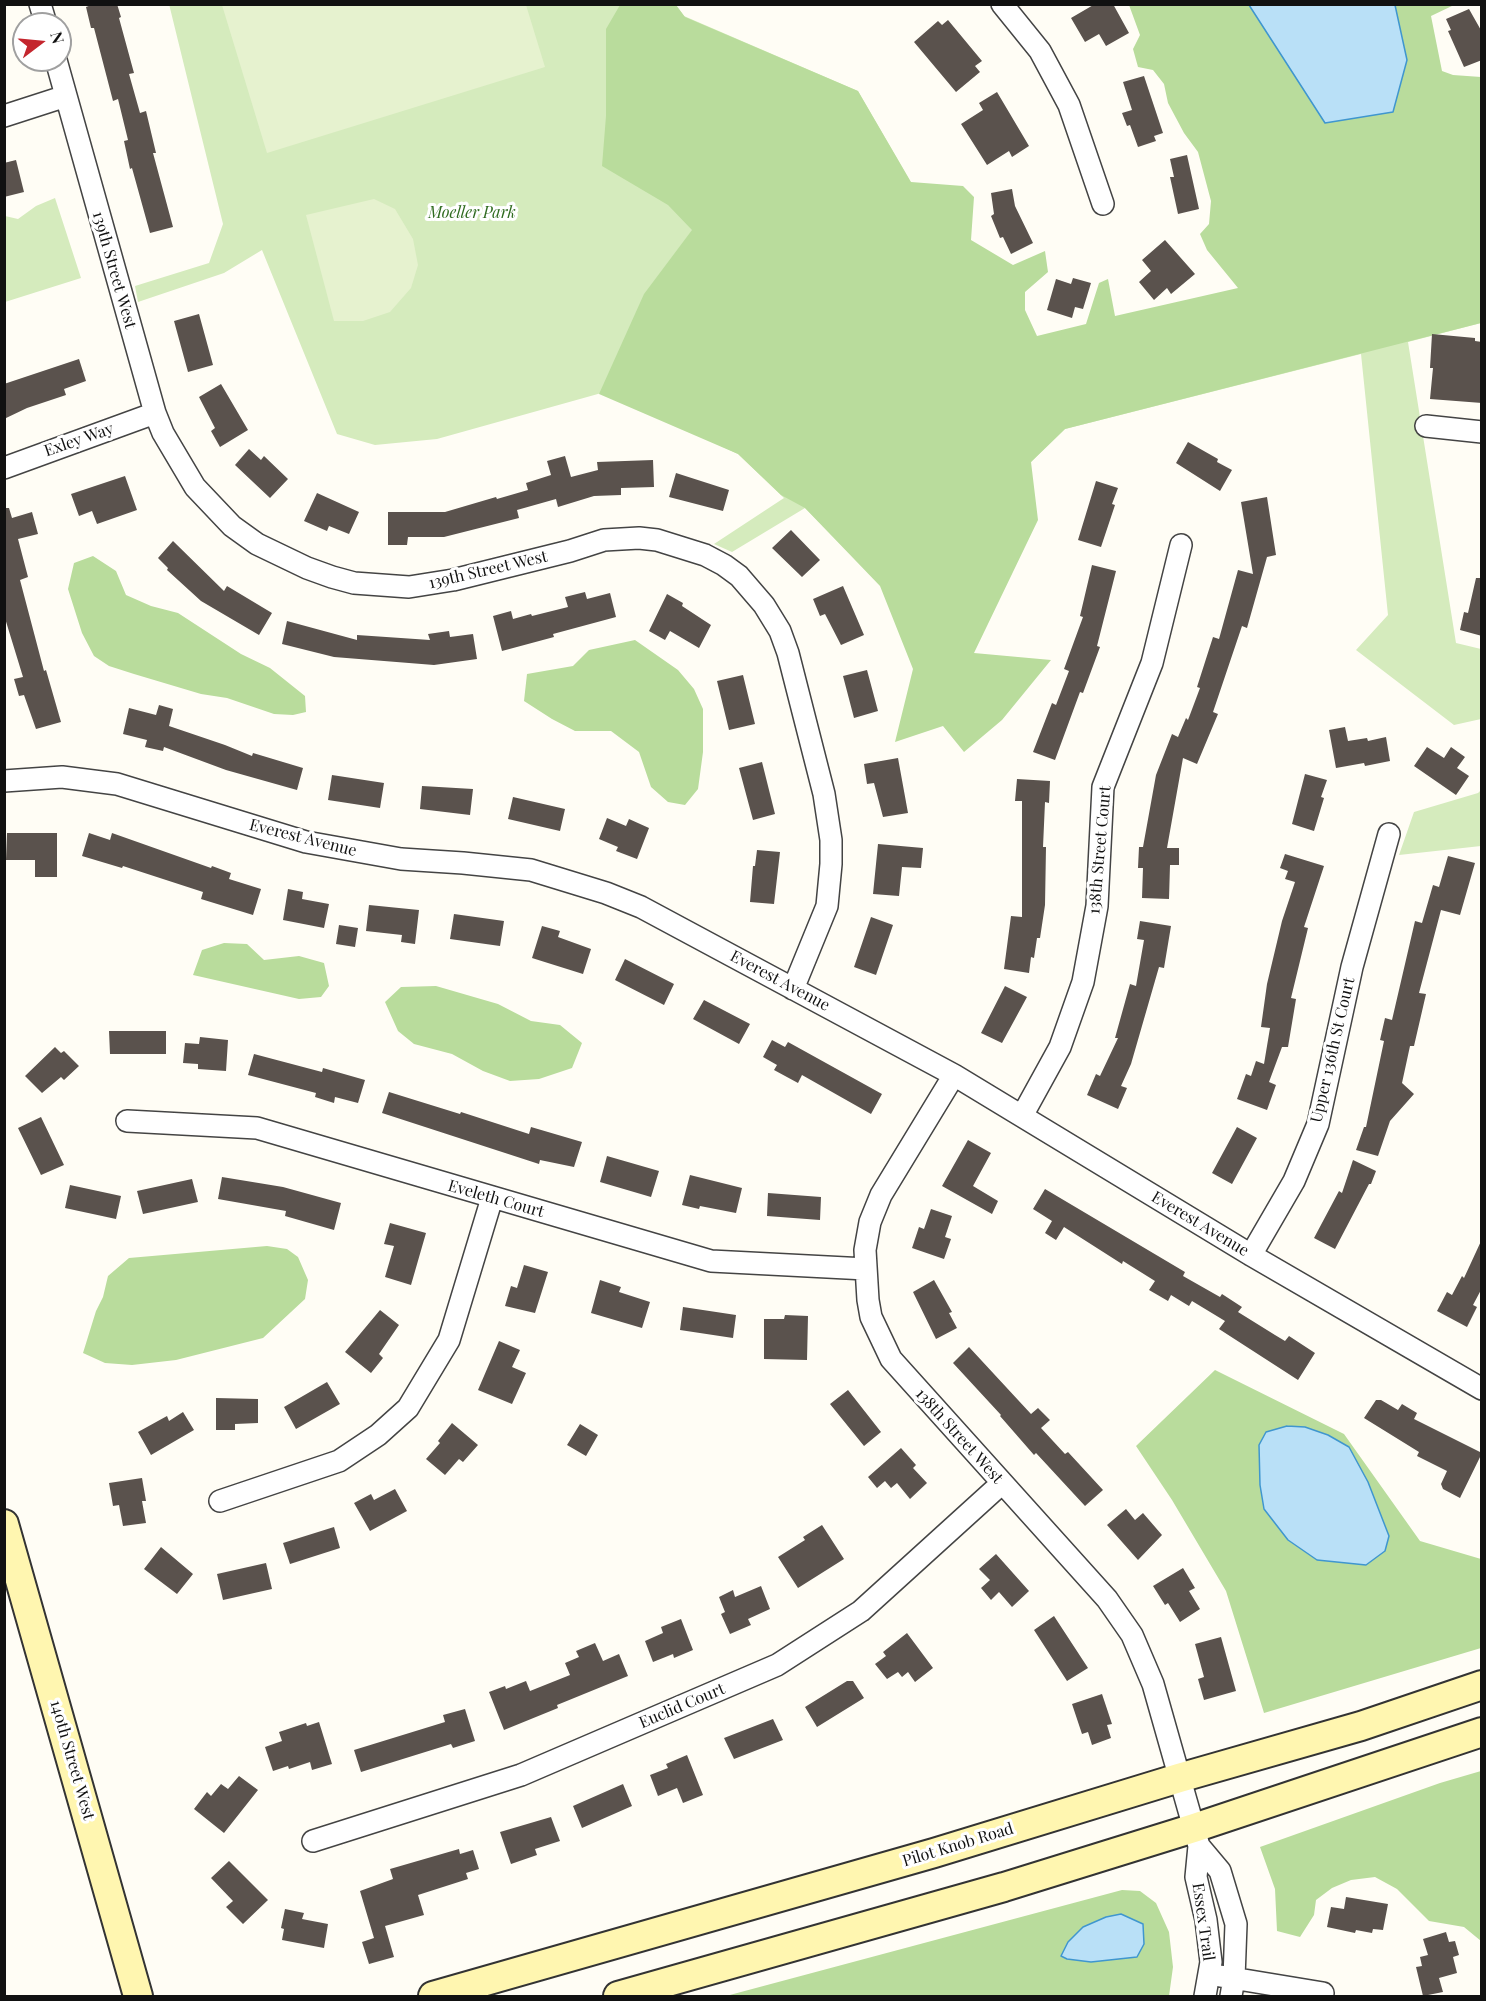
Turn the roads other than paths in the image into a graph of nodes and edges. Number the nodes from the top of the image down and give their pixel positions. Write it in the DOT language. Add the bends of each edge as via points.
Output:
graph roads {
  1 [pos="1002,4"];
  2 [pos="59,72"];
  3 [pos="66,96"];
  4 [pos="4,116"];
  5 [pos="1103,204"];
  6 [pos="155,413"];
  7 [pos="1426,426"];
  8 [pos="1482,432"];
  9 [pos="4,468"];
  10 [pos="1181,545"];
  11 [pos="4,781"];
  12 [pos="1389,834"];
  13 [pos="793,989"];
  14 [pos="954,1075"];
  15 [pos="1022,1116"];
  16 [pos="127,1122"];
  17 [pos="492,1198"];
  18 [pos="1251,1255"];
  19 [pos="866,1269"];
  20 [pos="1482,1389"];
  21 [pos="1001,1484"];
  22 [pos="220,1501"];
  23 [pos="4,1524"];
  24 [pos="1482,1685"];
  25 [pos="1482,1732"];
  26 [pos="1179,1778"];
  27 [pos="1196,1837"];
  28 [pos="313,1841"];
  29 [pos="1209,1974"];
  30 [pos="1232,1987"];
  31 [pos="1323,1993"];
  32 [pos="138,1996"];
  33 [pos="433,1996"];
  34 [pos="618,1996"];
  35 [pos="1205,1996"];
  1 -- 5 [label="street" via="1040,51 1069,105"];
  2 -- 3 [label="street, 139th Street West"];
  3 -- 4 [label="street"];
  3 -- 6 [label="street, 139th Street West"];
  6 -- 9 [label="street, Exley Way"];
  6 -- 13 [label="street, 139th Street West" via="195,487 232,526 257,544 343,580 410,587 433,584 604,540 639,538 705,555 739,576 771,615 788,653 824,794 831,840 827,906"];
  7 -- 8 [label="street"];
  10 -- 15 [label="street, 138th Street Court" via="1152,663 1103,787 1097,906 1083,982 1060,1047"];
  11 -- 13 [label="street, Everest Avenue" via="91,779 336,849 531,870 606,892 641,907"];
  12 -- 18 [label="street, Upper 136th St Court" via="1352,967 1318,1124 1294,1181"];
  13 -- 14 [label="street, Everest Avenue"];
  14 -- 15 [label="street, Everest Avenue"];
  14 -- 19 [label="street, 138th Street West" via="881,1195 870,1222"];
  15 -- 18 [label="street, Everest Avenue"];
  16 -- 17 [label="street, Eveleth Court" via="256,1128"];
  17 -- 19 [label="street, Eveleth Court" via="711,1261"];
  17 -- 22 [label="street" via="449,1340 408,1408 378,1435 339,1461"];
  18 -- 20 [label="street, Everest Avenue"];
  19 -- 21 [label="street, 138th Street West" via="871,1317 891,1359"];
  21 -- 26 [label="street, 138th Street West" via="1107,1599 1132,1635 1153,1684"];
  21 -- 28 [label="street, Euclid Court" via="861,1611 777,1665 521,1776"];
  23 -- 32 [label="main road, 140th Street West"];
  24 -- 26 [label="main road, Pilot Knob Road" via="1360,1726"];
  25 -- 27 [label="main road"];
  26 -- 27 [label="street, Essex Trail"];
  26 -- 33 [label="main road, Pilot Knob Road" via="934,1853"];
  27 -- 29 [label="street, Essex Trail" via="1196,1877 1206,1920"];
  27 -- 30 [label="street, Essex Trail" via="1220,1870 1236,1924"];
  27 -- 34 [label="main road"];
  29 -- 30 [label="street"];
  29 -- 35 [label="street, Essex Trail"];
  30 -- 31 [label="street"];
}
